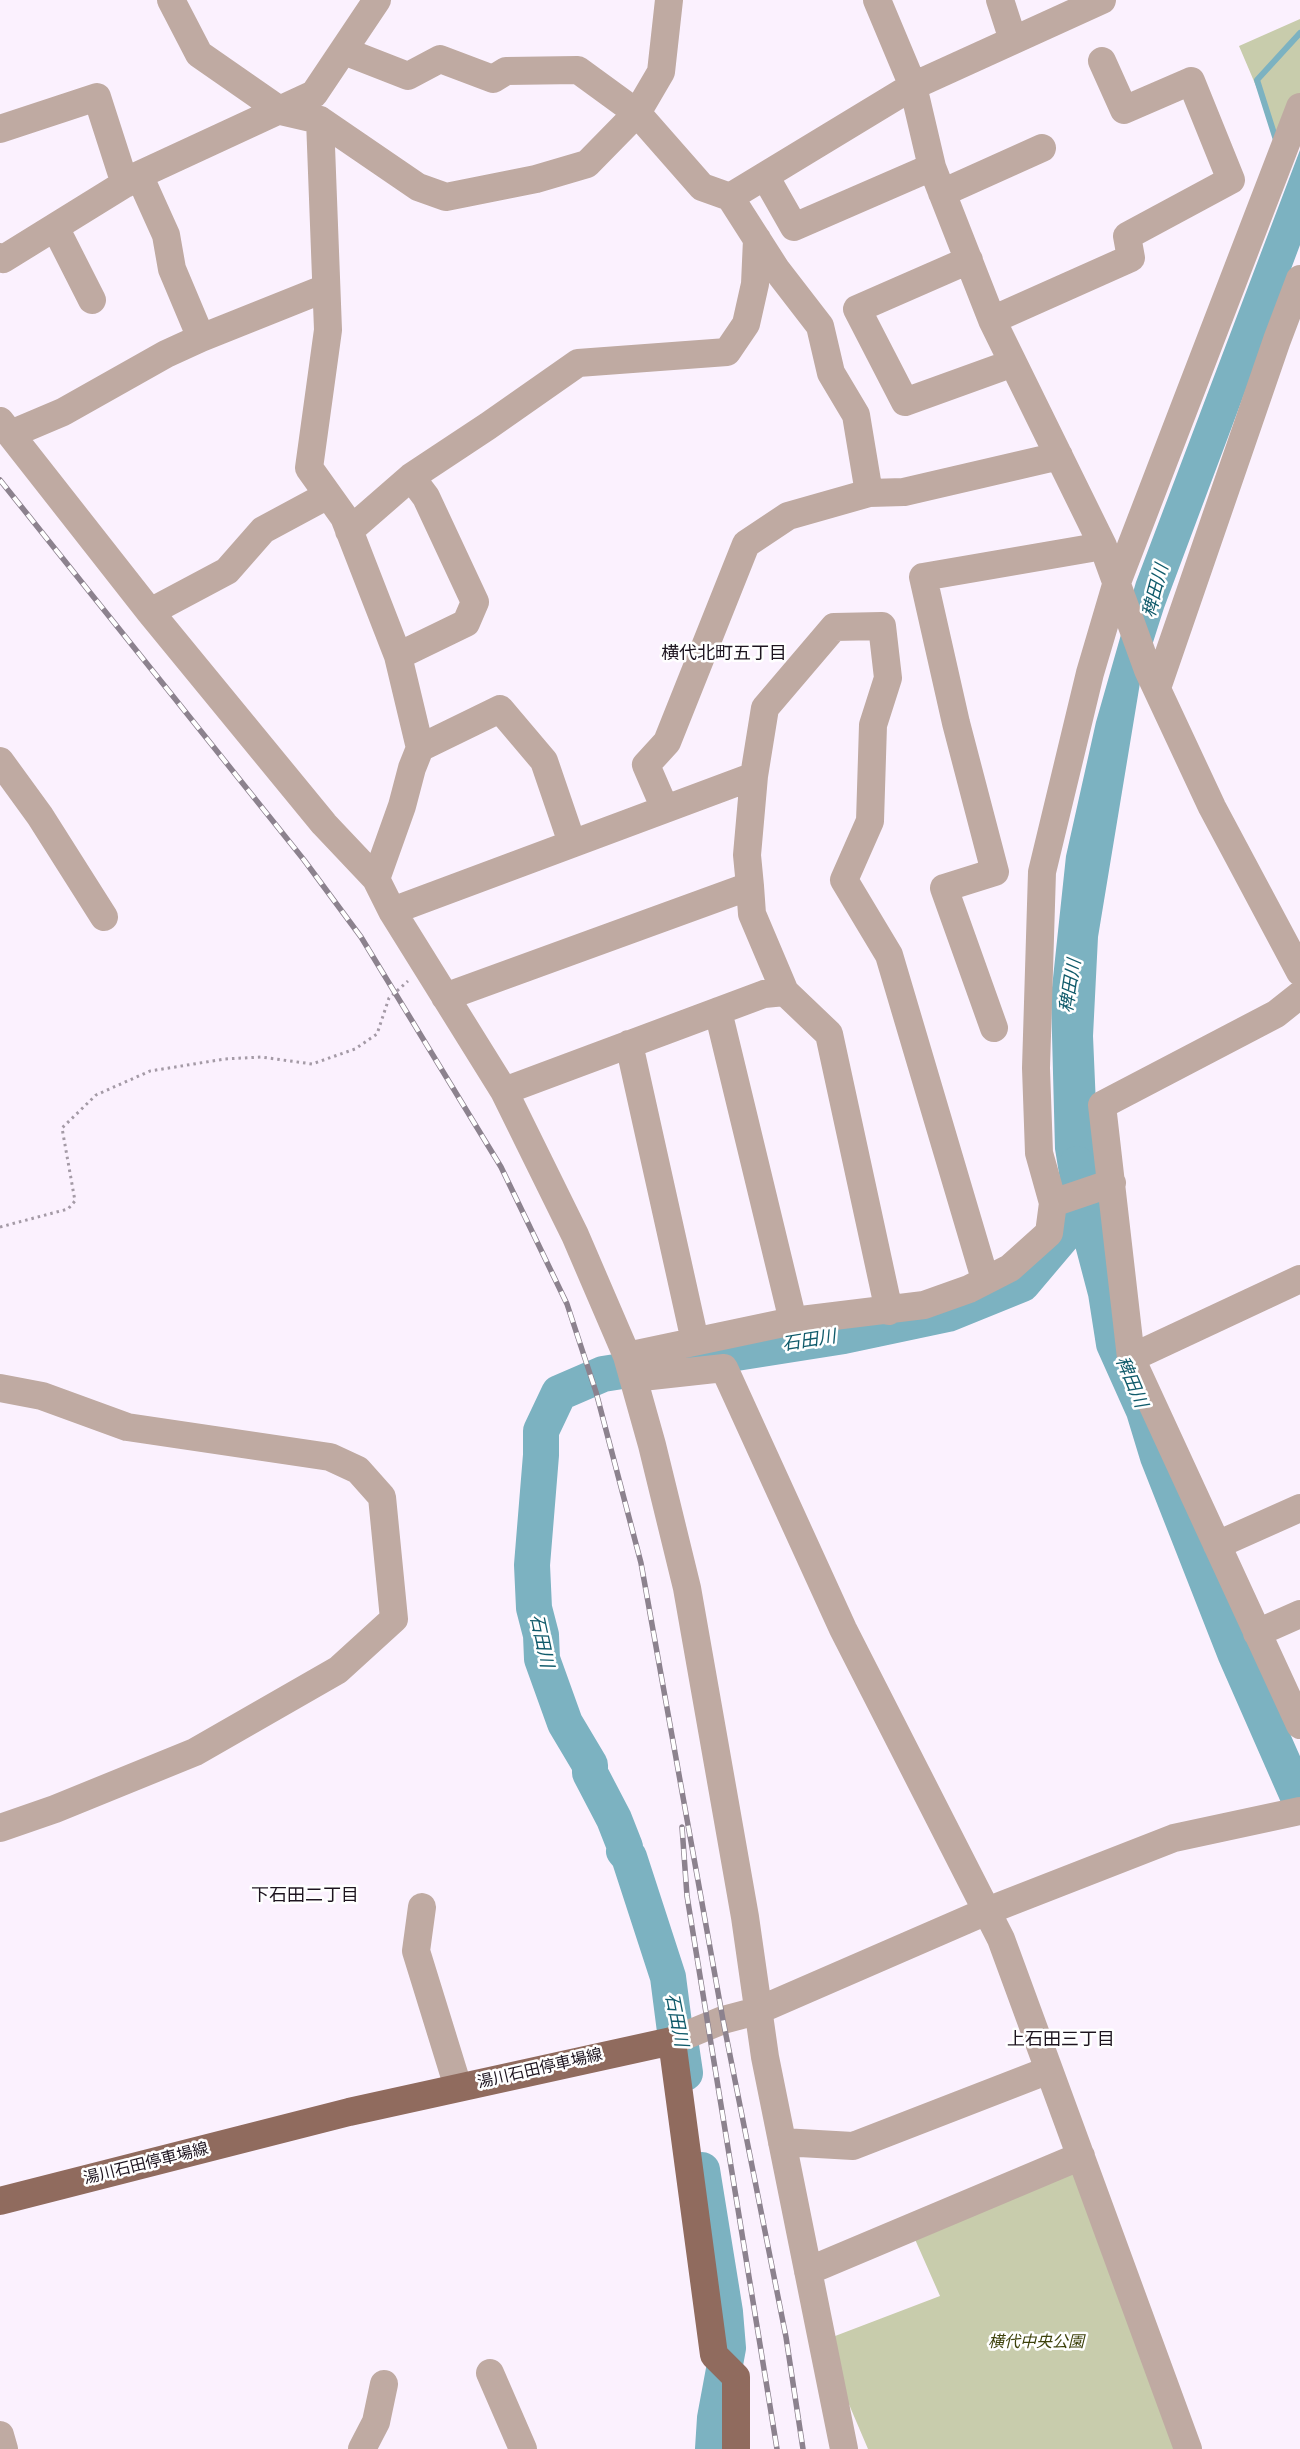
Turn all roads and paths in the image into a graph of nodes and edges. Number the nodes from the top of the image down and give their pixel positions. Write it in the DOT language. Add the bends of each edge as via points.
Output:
graph roads {
  1 [pos="171,0"];
  2 [pos="377,0"];
  3 [pos="669,0"];
  4 [pos="877,0"];
  5 [pos="1000,0"];
  6 [pos="1102,0"];
  7 [pos="1013,40"];
  8 [pos="344,52"];
  9 [pos="1102,61"];
  10 [pos="913,86"];
  11 [pos="1300,107"];
  12 [pos="281,111"];
  13 [pos="637,113"];
  14 [pos="320,120"];
  15 [pos="0,129"];
  16 [pos="1042,148"];
  17 [pos="932,167"];
  18 [pos="765,176"];
  19 [pos="132,180"];
  20 [pos="942,194"];
  21 [pos="730,197"];
  22 [pos="55,227"];
  23 [pos="757,239"];
  24 [pos="0,258"];
  25 [pos="969,260"];
  26 [pos="1300,279"];
  27 [pos="326,288"];
  28 [pos="92,300"];
  29 [pos="992,320"];
  30 [pos="201,338"];
  31 [pos="1014,363"];
  32 [pos="5,427"];
  33 [pos="1059,456"];
  34 [pos="411,477"];
  35 [pos="869,493"];
  36 [pos="328,495"];
  37 [pos="349,530"];
  38 [pos="1103,546"];
  39 [pos="1118,591"];
  40 [pos="150,612"];
  41 [pos="398,656"];
  42 [pos="1153,679"];
  43 [pos="420,748"];
  44 [pos="0,761"];
  45 [pos="754,776"];
  46 [pos="665,809"];
  47 [pos="572,844"];
  48 [pos="376,879"];
  49 [pos="750,886"];
  50 [pos="392,911"];
  51 [pos="104,918"];
  52 [pos="426,966"];
  53 [pos="1300,972"];
  54 [pos="785,992"];
  55 [pos="1300,995"];
  56 [pos="445,997"];
  57 [pos="718,1012"];
  58 [pos="994,1028"];
  59 [pos="629,1044"];
  60 [pos="504,1091"];
  61 [pos="1112,1183"];
  62 [pos="1053,1203"];
  63 [pos="0,1227"];
  64 [pos="985,1279"];
  65 [pos="1300,1279"];
  66 [pos="889,1311"];
  67 [pos="793,1321"];
  68 [pos="695,1341"];
  69 [pos="1131,1358"];
  70 [pos="630,1367"];
  71 [pos="0,1388"];
  72 [pos="1300,1508"];
  73 [pos="1217,1545"];
  74 [pos="1300,1614"];
  75 [pos="1257,1633"];
  76 [pos="1300,1725"];
  77 [pos="1300,1811"];
  78 [pos="0,1828"];
  79 [pos="422,1907"];
  80 [pos="987,1911"];
  81 [pos="757,2011"];
  82 [pos="672,2041"];
  83 [pos="1049,2070"];
  84 [pos="458,2087"];
  85 [pos="782,2142"];
  86 [pos="1081,2156"];
  87 [pos="0,2201"];
  88 [pos="808,2271"];
  89 [pos="490,2373"];
  90 [pos="384,2384"];
  91 [pos="0,2435"];
  92 [pos="4,2449"];
  93 [pos="362,2449"];
  94 [pos="523,2449"];
  95 [pos="736,2449"];
  96 [pos="844,2449"];
  97 [pos="1188,2449"];
  1 -- 12 [label="street" via="199,54"];
  2 -- 8 [label="street"];
  3 -- 13 [label="street" via="661,72"];
  4 -- 10 [label="street"];
  5 -- 7 [label="street"];
  6 -- 7 [label="street"];
  7 -- 10 [label="street"];
  8 -- 12 [label="street" via="314,94"];
  8 -- 13 [label="street" via="408,76 440,59 493,78 506,71 578,70"];
  9 -- 29 [label="street" via="1124,110 1191,81 1231,180 1126,236 1131,258"];
  10 -- 17 [label="street"];
  10 -- 18 [label="street"];
  11 -- 39 [label="street"];
  12 -- 14 [label="street"];
  12 -- 19 [label="street"];
  13 -- 14 [label="street" via="588,164 536,179 446,197 418,187"];
  13 -- 21 [label="street" via="702,187"];
  14 -- 27 [label="street"];
  15 -- 19 [label="street" via="97,97"];
  16 -- 20 [label="street"];
  17 -- 18 [label="street" via="794,227"];
  17 -- 20 [label="street"];
  18 -- 21 [label="street"];
  19 -- 22 [label="street"];
  19 -- 30 [label="street" via="166,236 172,269"];
  20 -- 25 [label="street"];
  21 -- 23 [label="street"];
  22 -- 24 [label="street"];
  22 -- 28 [label="street"];
  23 -- 34 [label="street" via="755,284 746,324 727,352 578,362"];
  23 -- 35 [label="street" via="820,326 831,373 856,416"];
  25 -- 29 [label="street"];
  25 -- 31 [label="street" via="857,309 905,402"];
  26 -- 42 [label="street"];
  27 -- 30 [label="street"];
  27 -- 36 [label="street" via="328,330 309,468"];
  29 -- 31 [label="street"];
  30 -- 32 [label="street" via="63,412"];
  31 -- 33 [label="street"];
  32 -- 40 [label="street"];
  33 -- 35 [label="street" via="904,492"];
  33 -- 38 [label="street"];
  34 -- 37 [label="street"];
  34 -- 41 [label="street" via="426,497 475,602 466,624"];
  35 -- 46 [label="street" via="788,516 746,544 667,742 646,765"];
  36 -- 37 [label="street"];
  36 -- 40 [label="street" via="263,530 227,571"];
  37 -- 41 [label="street"];
  38 -- 39 [label="street"];
  38 -- 58 [label="street" via="923,577 956,723 995,872 944,888"];
  39 -- 42 [label="street"];
  39 -- 62 [label="street" via="1090,673 1042,872 1036,1068 1039,1153"];
  40 -- 48 [label="street" via="324,824"];
  41 -- 43 [label="street"];
  42 -- 53 [label="street" via="1212,807"];
  43 -- 47 [label="street" via="500,709 544,762"];
  43 -- 48 [label="street"];
  44 -- 51 [label="street" via="40,816"];
  45 -- 46 [label="street"];
  45 -- 49 [label="street" via="747,855"];
  45 -- 64 [label="street" via="766,708 834,627 882,626 888,678 874,725 870,821 844,880 889,955"];
  46 -- 47 [label="street"];
  47 -- 50 [label="street"];
  48 -- 50 [label="street"];
  49 -- 54 [label="street" via="752,914"];
  49 -- 56 [label="street"];
  50 -- 52 [label="street"];
  52 -- 56 [label="street"];
  52 -- 63 [label="path" via="389,998 377,1034 356,1049 312,1064 262,1057 225,1059 150,1071 96,1095 62,1128 76,1202 68,1209"];
  54 -- 57 [label="street" via="764,994"];
  54 -- 66 [label="street" via="829,1034"];
  55 -- 61 [label="street" via="1276,1014 1102,1105"];
  56 -- 60 [label="street"];
  57 -- 59 [label="street"];
  57 -- 67 [label="street"];
  59 -- 60 [label="street"];
  59 -- 68 [label="street"];
  60 -- 70 [label="street" via="575,1234"];
  61 -- 62 [label="street"];
  61 -- 69 [label="street"];
  62 -- 64 [label="street" via="1049,1233 1010,1268"];
  64 -- 66 [label="street" via="969,1289 924,1305"];
  65 -- 69 [label="street"];
  66 -- 67 [label="street"];
  67 -- 68 [label="street"];
  68 -- 70 [label="street"];
  69 -- 73 [label="street"];
  70 -- 80 [label="street" via="724,1368 843,1630"];
  70 -- 81 [label="street" via="687,1588 745,1918"];
  71 -- 78 [label="street" via="42,1396 127,1428 330,1457 358,1470 382,1497 394,1619 338,1670 196,1752"];
  72 -- 73 [label="street"];
  73 -- 75 [label="street"];
  74 -- 75 [label="street"];
  75 -- 76 [label="street"];
  77 -- 80 [label="street" via="1174,1838"];
  79 -- 84 [label="street" via="416,1950"];
  80 -- 81 [label="street"];
  80 -- 83 [label="street" via="1001,1939"];
  81 -- 82 [label="street" via="723,2020"];
  81 -- 85 [label="street"];
  82 -- 84 [label="main road, 湯川石田停車場線"];
  82 -- 95 [label="main road" via="714,2355 736,2377"];
  83 -- 85 [label="street" via="853,2146"];
  83 -- 86 [label="street"];
  84 -- 87 [label="main road, 湯川石田停車場線"];
  85 -- 88 [label="street"];
  86 -- 88 [label="street"];
  86 -- 97 [label="street"];
  88 -- 96 [label="street"];
  89 -- 94 [label="street"];
  90 -- 93 [label="street" via="376,2422"];
  91 -- 92 [label="street"];
}
